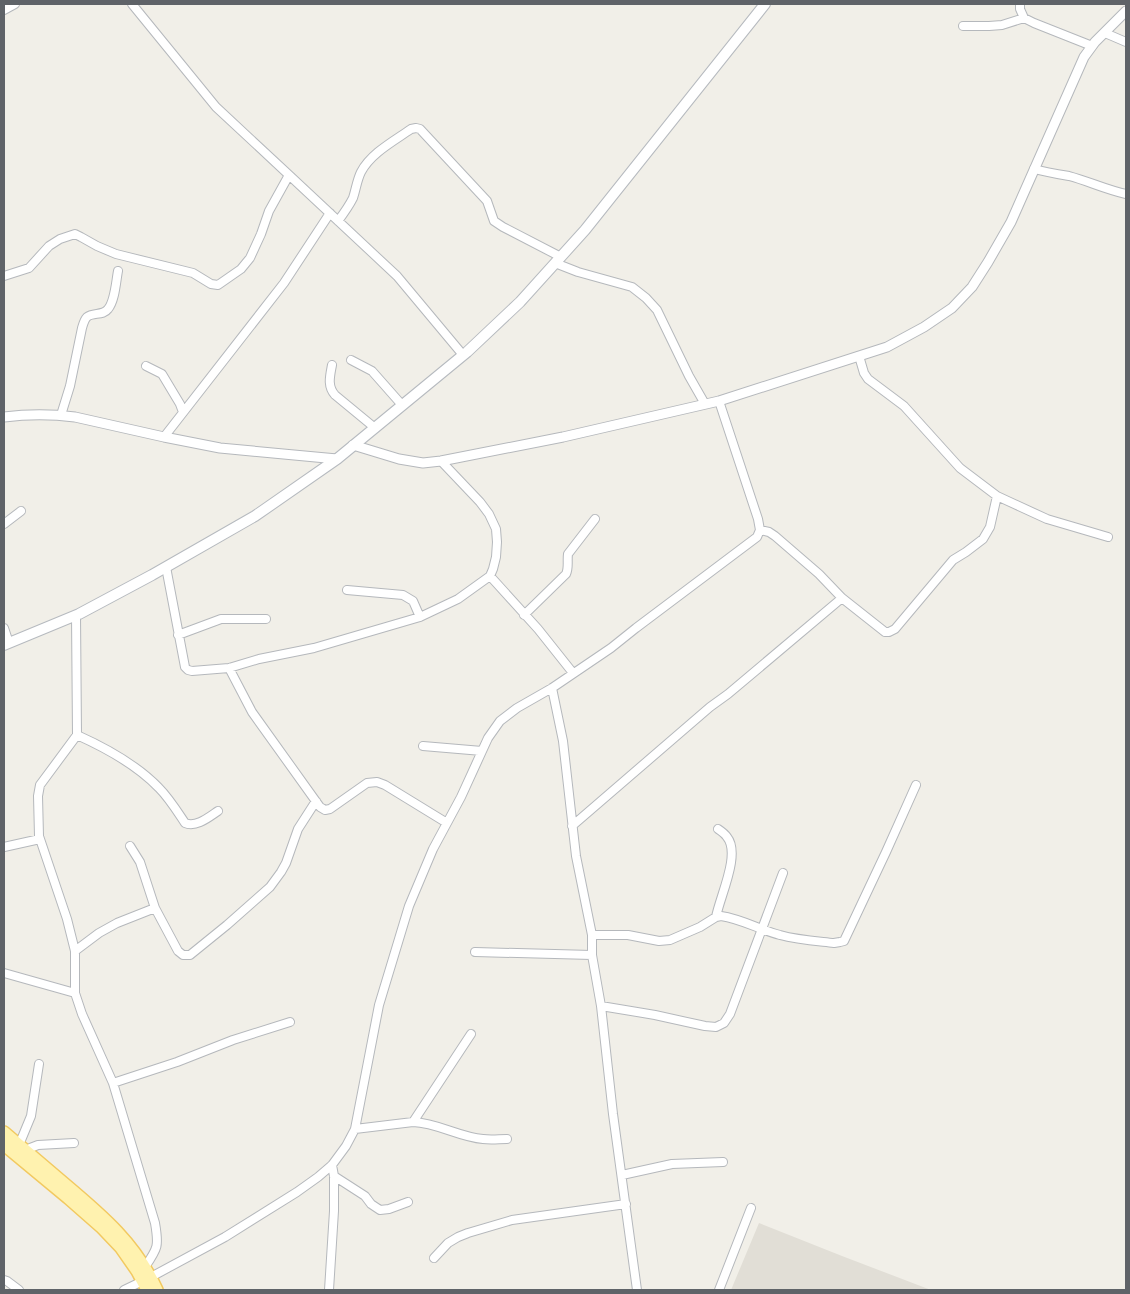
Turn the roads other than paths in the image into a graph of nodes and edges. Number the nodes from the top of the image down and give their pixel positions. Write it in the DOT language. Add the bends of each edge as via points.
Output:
graph roads {
  1 [pos="15,4"];
  2 [pos="132,4"];
  3 [pos="765,4"];
  4 [pos="1020,4"];
  5 [pos="4,10"];
  6 [pos="1126,11"];
  7 [pos="1024,18"];
  8 [pos="962,26"];
  9 [pos="1105,33"];
  10 [pos="1126,42"];
  11 [pos="1092,46"];
  12 [pos="1034,169"];
  13 [pos="288,175"];
  14 [pos="1126,194"];
  15 [pos="330,213"];
  16 [pos="338,221"];
  17 [pos="558,260"];
  18 [pos="118,271"];
  19 [pos="4,276"];
  20 [pos="463,355"];
  21 [pos="859,356"];
  22 [pos="351,360"];
  23 [pos="332,365"];
  24 [pos="146,366"];
  25 [pos="719,401"];
  26 [pos="705,404"];
  27 [pos="402,405"];
  28 [pos="183,412"];
  29 [pos="61,415"];
  30 [pos="4,417"];
  31 [pos="375,428"];
  32 [pos="164,437"];
  33 [pos="353,445"];
  34 [pos="337,459"];
  35 [pos="441,461"];
  36 [pos="997,496"];
  37 [pos="21,511"];
  38 [pos="595,519"];
  39 [pos="4,524"];
  40 [pos="760,530"];
  41 [pos="1108,537"];
  42 [pos="166,567"];
  43 [pos="490,576"];
  44 [pos="347,590"];
  45 [pos="842,598"];
  46 [pos="524,614"];
  47 [pos="76,615"];
  48 [pos="420,617"];
  49 [pos="266,619"];
  50 [pos="4,628"];
  51 [pos="178,636"];
  52 [pos="6,644"];
  53 [pos="229,668"];
  54 [pos="573,673"];
  55 [pos="552,688"];
  56 [pos="77,735"];
  57 [pos="423,746"];
  58 [pos="482,751"];
  59 [pos="916,785"];
  60 [pos="316,801"];
  61 [pos="218,811"];
  62 [pos="447,823"];
  63 [pos="572,826"];
  64 [pos="718,829"];
  65 [pos="40,839"];
  66 [pos="130,846"];
  67 [pos="4,847"];
  68 [pos="783,873"];
  69 [pos="155,908"];
  70 [pos="716,917"];
  71 [pos="762,928"];
  72 [pos="592,935"];
  73 [pos="75,952"];
  74 [pos="475,952"];
  75 [pos="592,955"];
  76 [pos="4,973"];
  77 [pos="75,993"];
  78 [pos="601,1006"];
  79 [pos="290,1022"];
  80 [pos="471,1034"];
  81 [pos="39,1064"];
  82 [pos="113,1083"];
  83 [pos="413,1122"];
  84 [pos="354,1129"];
  85 [pos="4,1132"];
  86 [pos="507,1138"];
  87 [pos="74,1143"];
  88 [pos="4,1145"];
  89 [pos="22,1148"];
  90 [pos="723,1162"];
  91 [pos="332,1165"];
  92 [pos="622,1175"];
  93 [pos="334,1176"];
  94 [pos="408,1202"];
  95 [pos="626,1204"];
  96 [pos="751,1208"];
  97 [pos="434,1258"];
  98 [pos="147,1279"];
  99 [pos="4,1280"];
  100 [pos="19,1290"];
  101 [pos="124,1290"];
  102 [pos="157,1290"];
  103 [pos="329,1290"];
  104 [pos="637,1290"];
  105 [pos="719,1290"];
  1 -- 5 [label="street"];
  2 -- 13 [label="street" via="216,107"];
  3 -- 17 [label="main road"];
  4 -- 7 [label="street"];
  6 -- 9 [label="street"];
  7 -- 8 [label="street" via="1002,25"];
  7 -- 11 [label="street"];
  9 -- 10 [label="street"];
  9 -- 11 [label="street"];
  11 -- 12 [label="street" via="1084,57"];
  12 -- 14 [label="street"];
  12 -- 21 [label="street" via="1011,222 972,287 952,308 924,327 887,347"];
  13 -- 15 [label="street"];
  13 -- 19 [label="street" via="250,258 241,269 218,285 193,273 116,254 75,234 60,238 49,246 29,268"];
  15 -- 16 [label="street"];
  15 -- 28 [label="street" via="284,283"];
  16 -- 17 [label="street" via="354,196 365,165 384,148 416,128 487,201 494,221"];
  16 -- 20 [label="street" via="397,276"];
  17 -- 20 [label="main road" via="520,302"];
  17 -- 26 [label="street" via="578,272 632,287 646,298 656,310"];
  18 -- 29 [label="street" via="110,308 88,316 82,328"];
  20 -- 27 [label="main road"];
  21 -- 25 [label="street"];
  21 -- 36 [label="street" via="868,379 904,406 960,468"];
  22 -- 27 [label="street" via="372,371"];
  23 -- 31 [label="street" via="331,390"];
  24 -- 28 [label="street" via="162,374"];
  25 -- 26 [label="street"];
  25 -- 40 [label="street"];
  26 -- 35 [label="street"];
  27 -- 31 [label="main road"];
  28 -- 32 [label="street"];
  29 -- 30 [label="street"];
  29 -- 32 [label="street"];
  31 -- 33 [label="main road"];
  32 -- 34 [label="street" via="220,448"];
  33 -- 34 [label="main road"];
  33 -- 35 [label="street" via="399,459 424,463"];
  34 -- 42 [label="main road" via="255,516"];
  35 -- 43 [label="street" via="480,502 496,529 496,558"];
  36 -- 41 [label="street" via="1046,520"];
  36 -- 45 [label="street" via="990,527 983,539 953,560 892,631 885,632"];
  37 -- 39 [label="street"];
  38 -- 46 [label="street" via="568,554 566,574"];
  40 -- 45 [label="street" via="769,532 787,546"];
  40 -- 54 [label="street" via="757,537"];
  42 -- 47 [label="main road"];
  42 -- 51 [label="street"];
  43 -- 46 [label="street"];
  43 -- 48 [label="street" via="458,599"];
  44 -- 48 [label="street" via="403,595 413,601"];
  45 -- 63 [label="street"];
  46 -- 54 [label="street"];
  47 -- 52 [label="main road"];
  47 -- 56 [label="street"];
  48 -- 53 [label="street" via="314,648"];
  49 -- 51 [label="street" via="221,619"];
  50 -- 52 [label="street"];
  51 -- 53 [label="street" via="188,670"];
  53 -- 60 [label="street" via="252,712"];
  54 -- 55 [label="street"];
  55 -- 58 [label="street" via="500,721"];
  55 -- 63 [label="street" via="563,741"];
  56 -- 61 [label="street" via="139,770 160,788 185,823 195,825"];
  56 -- 65 [label="street" via="40,785"];
  57 -- 58 [label="street"];
  58 -- 62 [label="street"];
  59 -- 71 [label="street" via="844,941 799,939"];
  60 -- 62 [label="street" via="320,807 330,810 367,783 377,782"];
  60 -- 69 [label="street" via="298,829 286,862 270,887 190,955 178,951"];
  62 -- 84 [label="street" via="409,906 379,1005"];
  63 -- 72 [label="street"];
  64 -- 70 [label="street" via="728,837 733,853"];
  65 -- 67 [label="street"];
  65 -- 73 [label="street"];
  66 -- 69 [label="street" via="140,862"];
  68 -- 71 [label="street"];
  69 -- 73 [label="street" via="117,923"];
  70 -- 71 [label="street" via="724,916"];
  70 -- 72 [label="street" via="670,940"];
  71 -- 78 [label="street" via="730,1014 724,1023 716,1027"];
  72 -- 75 [label="street"];
  73 -- 77 [label="street"];
  74 -- 75 [label="street"];
  75 -- 78 [label="street"];
  76 -- 77 [label="street"];
  77 -- 82 [label="street"];
  78 -- 92 [label="street"];
  79 -- 82 [label="street"];
  80 -- 83 [label="street"];
  81 -- 89 [label="street"];
  82 -- 98 [label="street" via="158,1239"];
  83 -- 84 [label="street"];
  83 -- 86 [label="street" via="474,1138"];
  84 -- 91 [label="street"];
  85 -- 89 [label="main road"];
  87 -- 89 [label="street"];
  88 -- 98 [label="main road" via="101,1227"];
  89 -- 98 [label="main road" via="110,1224 141,1260"];
  90 -- 92 [label="street" via="672,1164"];
  91 -- 93 [label="street"];
  91 -- 98 [label="street" via="297,1192 225,1237"];
  92 -- 95 [label="street"];
  93 -- 94 [label="street" via="380,1210"];
  93 -- 103 [label="street"];
  95 -- 97 [label="street" via="512,1220 468,1232 458,1236"];
  95 -- 104 [label="street"];
  96 -- 105 [label="street"];
  98 -- 101 [label="street"];
  98 -- 102 [label="main road"];
  99 -- 100 [label="street"];
}
